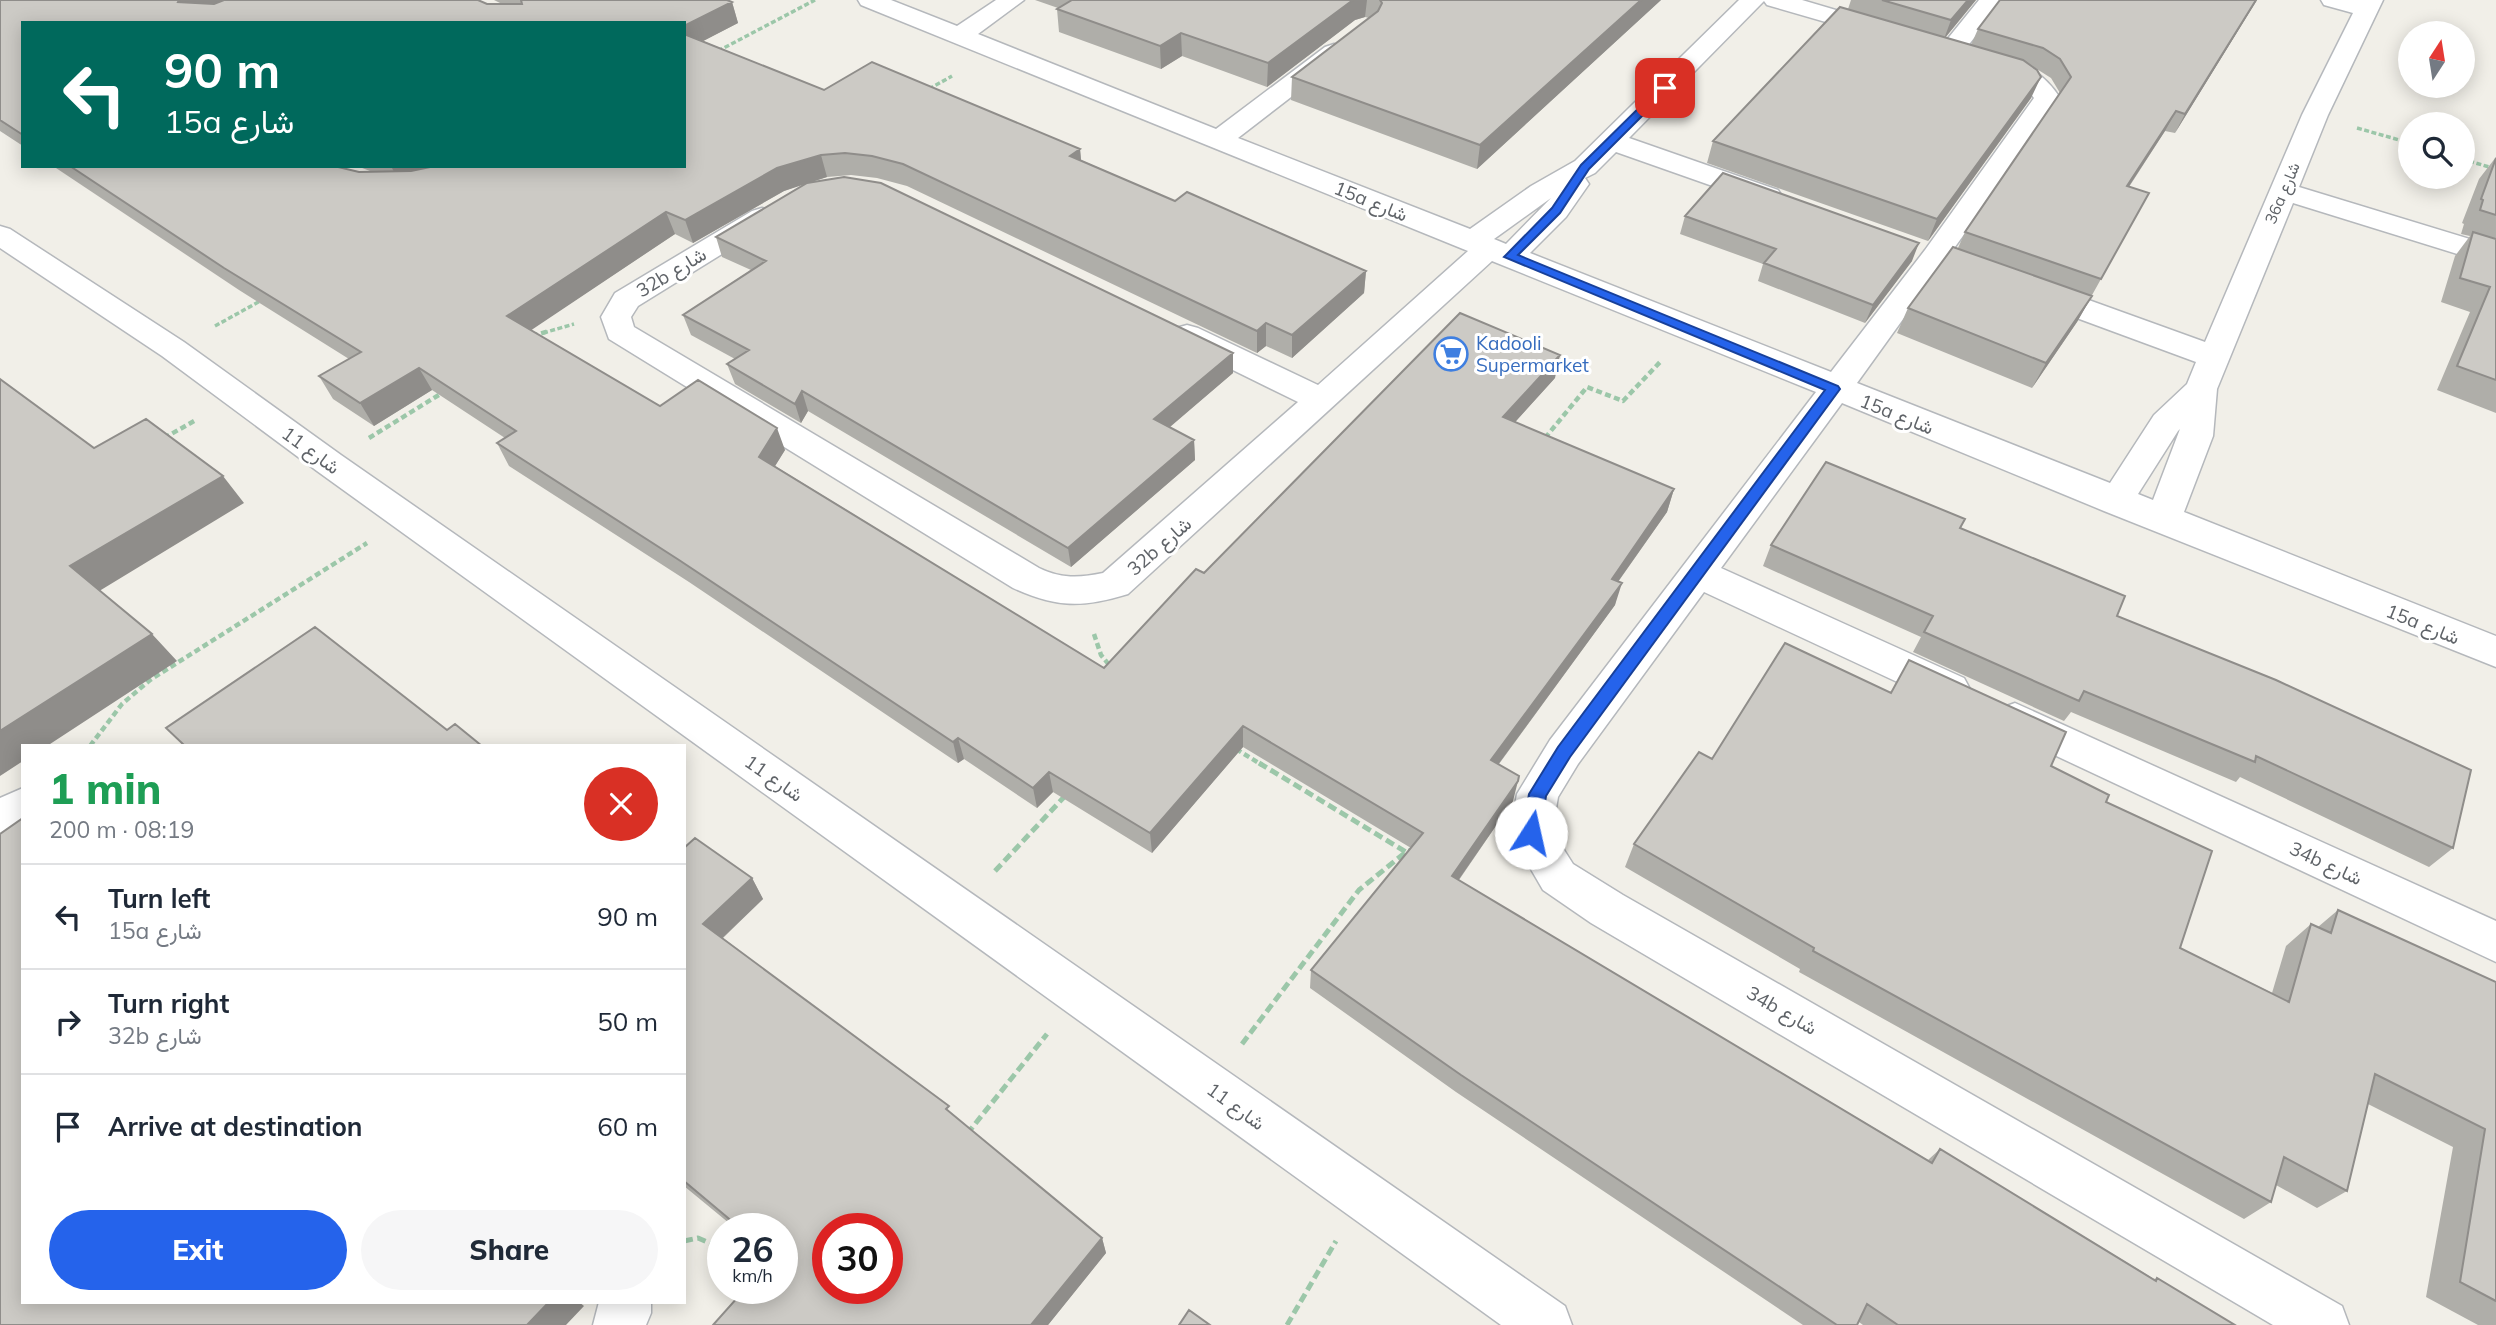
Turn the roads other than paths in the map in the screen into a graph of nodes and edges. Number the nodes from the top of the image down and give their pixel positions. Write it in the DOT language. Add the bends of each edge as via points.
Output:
graph roads {
  1 [pos="870,0"];
  2 [pos="1012,0"];
  3 [pos="1753,0"];
  4 [pos="1776,0"];
  5 [pos="1992,0"];
  6 [pos="2333,0"];
  7 [pos="2368,4"];
  8 [pos="960,35"];
  9 [pos="1356,35"];
  10 [pos="1950,52"];
  11 [pos="1218,140"];
  12 [pos="1612,141"];
  13 [pos="1585,167"];
  14 [pos="2283,191"];
  15 [pos="792,200"];
  16 [pos="1793,205"];
  17 [pos="0,235"];
  18 [pos="1491,249"];
  19 [pos="2496,257"];
  20 [pos="2011,284"];
  21 [pos="1159,321"];
  22 [pos="2215,357"];
  23 [pos="1834,389"];
  24 [pos="2201,389"];
  25 [pos="1321,400"];
  26 [pos="2116,502"];
  27 [pos="2162,520"];
  28 [pos="1698,573"];
  29 [pos="2496,652"];
  30 [pos="21,806"];
  31 [pos="0,820"];
  32 [pos="2496,942"];
  33 [pos="625,1304"];
  34 [pos="619,1325"];
  35 [pos="1546,1325"];
  36 [pos="2323,1325"];
  1 -- 8 [label="street, 15a شارع"];
  2 -- 8 [label="street"];
  3 -- 12 [label="street, 32b شارع"];
  4 -- 10 [label="street"];
  5 -- 10 [label="street"];
  6 -- 7 [label="street"];
  7 -- 14 [label="street, 36a شارع"];
  8 -- 11 [label="street, 15a شارع"];
  9 -- 11 [label="street"];
  10 -- 23 [label="street, 34b شارع" via="2024,74 2041,85 2048,98"];
  11 -- 18 [label="street, 15a شارع"];
  12 -- 13 [label="street, 32b شارع"];
  12 -- 16 [label="street"];
  13 -- 18 [label="street, 32b شارع" via="1541,192"];
  13 -- 18 [label="street, 32b شارع" via="1556,211"];
  14 -- 19 [label="street"];
  14 -- 22 [label="street, 36a شارع"];
  15 -- 25 [label="street, 32b شارع" via="626,300 616,317 620,332 1051,590 1082,593 1115,584"];
  17 -- 35 [label="street, شارع 11" via="173,349"];
  18 -- 23 [label="street, 15a شارع"];
  18 -- 25 [label="street, 32b شارع"];
  20 -- 22 [label="street"];
  21 -- 25 [label="street"];
  22 -- 24 [label="street, 36a شارع"];
  23 -- 26 [label="street, 15a شارع"];
  23 -- 28 [label="street, 34b شارع"];
  24 -- 26 [label="street, 36a شارع" via="2166,423"];
  24 -- 27 [label="street, 36a شارع" via="2196,436"];
  26 -- 27 [label="street, 15a شارع"];
  27 -- 29 [label="street, 15a شارع"];
  28 -- 32 [label="street, 34b شارع"];
  28 -- 36 [label="street, 34b شارع" via="1564,752 1538,794 1531,833 1558,877"];
  30 -- 31 [label="street"];
  33 -- 34 [label="street"];
}
